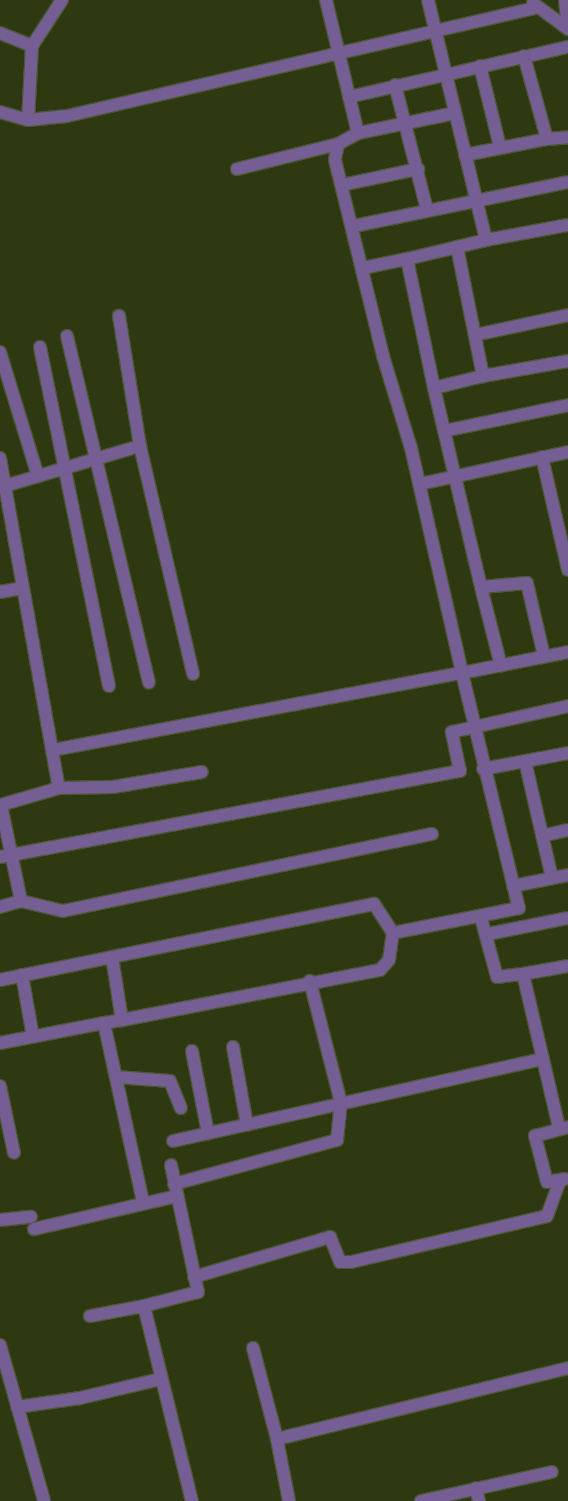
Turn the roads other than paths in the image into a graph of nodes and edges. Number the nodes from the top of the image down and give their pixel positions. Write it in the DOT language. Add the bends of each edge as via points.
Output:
graph roads {
  1 [pos="62,0"];
  2 [pos="326,0"];
  3 [pos="428,0"];
  4 [pos="565,0"];
  5 [pos="533,3"];
  6 [pos="568,28"];
  7 [pos="436,31"];
  8 [pos="0,33"];
  9 [pos="32,46"];
  10 [pos="568,47"];
  11 [pos="338,52"];
  12 [pos="524,56"];
  13 [pos="480,66"];
  14 [pos="445,73"];
  15 [pos="396,86"];
  16 [pos="349,96"];
  17 [pos="0,112"];
  18 [pos="455,114"];
  19 [pos="28,120"];
  20 [pos="408,123"];
  21 [pos="358,133"];
  22 [pos="568,137"];
  23 [pos="547,139"];
  24 [pos="338,144"];
  25 [pos="500,147"];
  26 [pos="465,155"];
  27 [pos="237,169"];
  28 [pos="418,169"];
  29 [pos="568,182"];
  30 [pos="342,185"];
  31 [pos="476,200"];
  32 [pos="427,210"];
  33 [pos="568,224"];
  34 [pos="354,226"];
  35 [pos="486,240"];
  36 [pos="457,247"];
  37 [pos="407,259"];
  38 [pos="363,268"];
  39 [pos="568,315"];
  40 [pos="119,316"];
  41 [pos="475,335"];
  42 [pos="67,336"];
  43 [pos="40,347"];
  44 [pos="0,352"];
  45 [pos="568,361"];
  46 [pos="483,376"];
  47 [pos="434,388"];
  48 [pos="568,406"];
  49 [pos="444,431"];
  50 [pos="140,446"];
  51 [pos="568,452"];
  52 [pos="542,457"];
  53 [pos="0,458"];
  54 [pos="98,458"];
  55 [pos="68,469"];
  56 [pos="454,475"];
  57 [pos="38,476"];
  58 [pos="420,484"];
  59 [pos="8,485"];
  60 [pos="568,570"];
  61 [pos="481,587"];
  62 [pos="23,588"];
  63 [pos="0,592"];
  64 [pos="544,656"];
  65 [pos="567,656"];
  66 [pos="501,666"];
  67 [pos="462,672"];
  68 [pos="193,674"];
  69 [pos="149,682"];
  70 [pos="109,686"];
  71 [pos="568,706"];
  72 [pos="473,725"];
  73 [pos="53,750"];
  74 [pos="568,753"];
  75 [pos="525,761"];
  76 [pos="483,769"];
  77 [pos="202,772"];
  78 [pos="60,788"];
  79 [pos="0,805"];
  80 [pos="568,830"];
  81 [pos="432,834"];
  82 [pos="542,836"];
  83 [pos="13,855"];
  84 [pos="0,857"];
  85 [pos="568,875"];
  86 [pos="552,878"];
  87 [pos="513,886"];
  88 [pos="21,901"];
  89 [pos="0,907"];
  90 [pos="480,918"];
  91 [pos="568,918"];
  92 [pos="393,933"];
  93 [pos="488,934"];
  94 [pos="112,957"];
  95 [pos="568,966"];
  96 [pos="522,974"];
  97 [pos="22,975"];
  98 [pos="0,980"];
  99 [pos="310,981"];
  100 [pos="122,1020"];
  101 [pos="104,1023"];
  102 [pos="33,1037"];
  103 [pos="0,1043"];
  104 [pos="233,1047"];
  105 [pos="192,1051"];
  106 [pos="543,1059"];
  107 [pos="116,1077"];
  108 [pos="0,1086"];
  109 [pos="341,1103"];
  110 [pos="181,1108"];
  111 [pos="247,1125"];
  112 [pos="564,1128"];
  113 [pos="208,1134"];
  114 [pos="173,1141"];
  115 [pos="14,1152"];
  116 [pos="171,1165"];
  117 [pos="564,1179"];
  118 [pos="176,1190"];
  119 [pos="143,1202"];
  120 [pos="0,1220"];
  121 [pos="194,1277"];
  122 [pos="144,1306"];
  123 [pos="90,1316"];
  124 [pos="253,1348"];
  125 [pos="1,1353"];
  126 [pos="568,1368"];
  127 [pos="160,1379"];
  128 [pos="17,1407"];
  129 [pos="277,1439"];
  130 [pos="552,1472"];
  131 [pos="478,1495"];
  132 [pos="44,1501"];
  133 [pos="192,1501"];
  134 [pos="289,1501"];
  135 [pos="421,1501"];
  1 -- 9 [label="street"];
  2 -- 11 [label="street"];
  3 -- 7 [label="street"];
  4 -- 6 [label="street"];
  5 -- 6 [label="street"];
  5 -- 7 [label="street"];
  7 -- 11 [label="street"];
  7 -- 14 [label="street"];
  8 -- 9 [label="street"];
  9 -- 19 [label="street"];
  10 -- 12 [label="street"];
  11 -- 16 [label="street"];
  11 -- 19 [label="street" via="67,116"];
  12 -- 13 [label="street"];
  12 -- 23 [label="street"];
  13 -- 14 [label="street"];
  13 -- 25 [label="street"];
  14 -- 15 [label="street"];
  14 -- 18 [label="street"];
  15 -- 16 [label="street"];
  15 -- 20 [label="street"];
  16 -- 21 [label="street"];
  17 -- 19 [label="street"];
  18 -- 20 [label="street"];
  18 -- 26 [label="street"];
  20 -- 21 [label="street"];
  20 -- 28 [label="street"];
  21 -- 24 [label="street"];
  22 -- 23 [label="street"];
  23 -- 25 [label="street"];
  24 -- 27 [label="street"];
  24 -- 30 [label="street" via="335,160"];
  25 -- 26 [label="street"];
  26 -- 31 [label="street"];
  28 -- 30 [label="street"];
  28 -- 32 [label="street"];
  29 -- 31 [label="street"];
  30 -- 34 [label="street"];
  31 -- 32 [label="street"];
  31 -- 35 [label="street"];
  32 -- 34 [label="street"];
  33 -- 35 [label="street"];
  34 -- 38 [label="street"];
  35 -- 36 [label="street"];
  36 -- 37 [label="street"];
  36 -- 41 [label="street"];
  37 -- 38 [label="street"];
  37 -- 47 [label="street"];
  38 -- 58 [label="street"];
  39 -- 41 [label="street"];
  40 -- 50 [label="street"];
  41 -- 46 [label="street"];
  42 -- 54 [label="street"];
  43 -- 55 [label="street"];
  44 -- 57 [label="street"];
  45 -- 46 [label="street"];
  46 -- 47 [label="street"];
  47 -- 49 [label="street"];
  48 -- 49 [label="street"];
  49 -- 56 [label="street"];
  50 -- 54 [label="street"];
  50 -- 68 [label="street"];
  51 -- 52 [label="street"];
  52 -- 56 [label="street"];
  52 -- 60 [label="street"];
  53 -- 59 [label="street"];
  54 -- 55 [label="street"];
  54 -- 69 [label="street"];
  55 -- 57 [label="street"];
  55 -- 70 [label="street"];
  56 -- 58 [label="street"];
  56 -- 61 [label="street"];
  57 -- 59 [label="street"];
  58 -- 67 [label="street"];
  59 -- 62 [label="street"];
  61 -- 64 [label="street" via="527,583"];
  61 -- 66 [label="street"];
  62 -- 63 [label="street"];
  62 -- 73 [label="street"];
  64 -- 65 [label="street"];
  64 -- 66 [label="street"];
  66 -- 67 [label="street"];
  67 -- 72 [label="street"];
  67 -- 73 [label="street"];
  71 -- 72 [label="street"];
  72 -- 76 [label="street"];
  72 -- 83 [label="street" via="452,732 460,772"];
  73 -- 78 [label="street"];
  74 -- 75 [label="street"];
  75 -- 76 [label="street"];
  75 -- 82 [label="street"];
  76 -- 87 [label="street"];
  77 -- 78 [label="street" via="113,787"];
  78 -- 79 [label="street"];
  79 -- 83 [label="street"];
  80 -- 82 [label="street"];
  81 -- 88 [label="street" via="63,911"];
  82 -- 86 [label="street"];
  83 -- 84 [label="street"];
  83 -- 88 [label="street"];
  85 -- 86 [label="street"];
  86 -- 87 [label="street"];
  87 -- 90 [label="street" via="519,908"];
  88 -- 89 [label="street"];
  90 -- 92 [label="street"];
  90 -- 93 [label="street"];
  91 -- 93 [label="street"];
  92 -- 94 [label="street" via="374,904"];
  92 -- 99 [label="street" via="389,960 380,970"];
  93 -- 96 [label="street" via="497,977"];
  94 -- 97 [label="street"];
  94 -- 100 [label="street"];
  95 -- 96 [label="street"];
  96 -- 106 [label="street"];
  97 -- 98 [label="street"];
  97 -- 102 [label="street"];
  99 -- 100 [label="street"];
  99 -- 109 [label="street"];
  100 -- 101 [label="street"];
  101 -- 102 [label="street"];
  101 -- 107 [label="street"];
  102 -- 103 [label="street"];
  104 -- 111 [label="street"];
  105 -- 113 [label="street"];
  106 -- 109 [label="street"];
  106 -- 112 [label="street"];
  107 -- 110 [label="street" via="170,1081"];
  107 -- 119 [label="street"];
  108 -- 115 [label="street"];
  109 -- 111 [label="street"];
  109 -- 118 [label="street" via="341,1130 327,1145"];
  111 -- 113 [label="street"];
  112 -- 117 [label="street" via="535,1136 547,1182"];
  113 -- 114 [label="street"];
  116 -- 118 [label="street"];
  117 -- 121 [label="street" via="547,1216 351,1262 340,1262 330,1237"];
  118 -- 119 [label="street"];
  118 -- 121 [label="street"];
  119 -- 120 [label="street" via="33,1223"];
  121 -- 122 [label="street" via="198,1292"];
  122 -- 123 [label="street"];
  122 -- 127 [label="street"];
  124 -- 129 [label="street"];
  125 -- 128 [label="street"];
  126 -- 129 [label="street"];
  127 -- 128 [label="street" via="80,1398"];
  127 -- 133 [label="street"];
  128 -- 132 [label="street"];
  129 -- 134 [label="street"];
  130 -- 131 [label="street"];
  131 -- 135 [label="street"];
}
